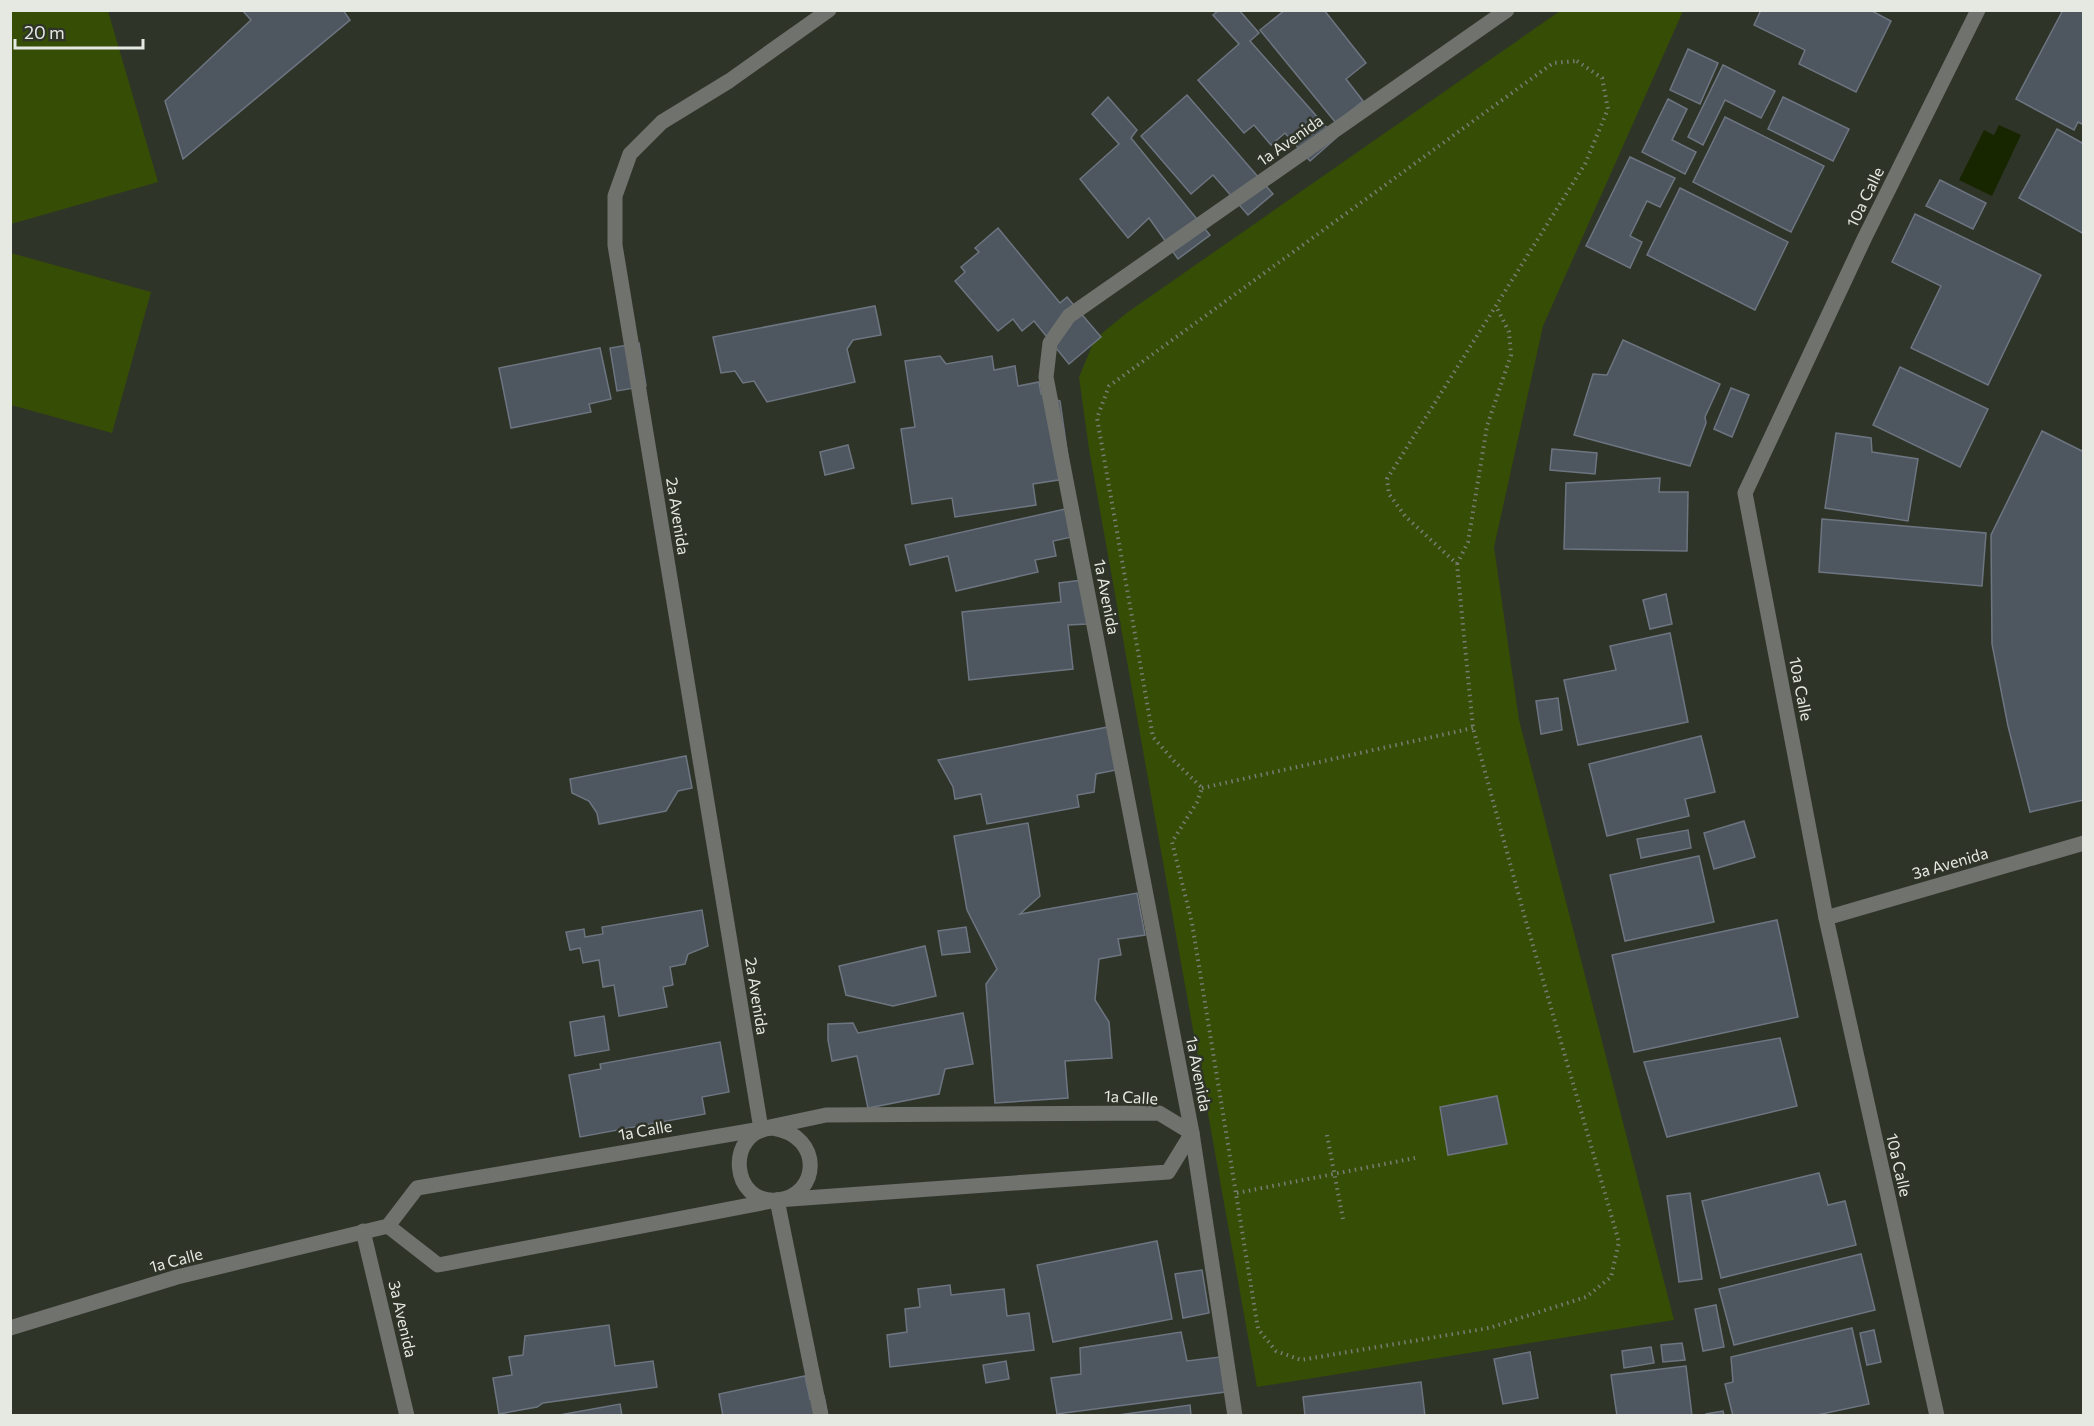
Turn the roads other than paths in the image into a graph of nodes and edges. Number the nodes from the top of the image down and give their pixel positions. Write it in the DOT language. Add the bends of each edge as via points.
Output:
graph roads {
  1 [pos="829,10"];
  2 [pos="1508,10"];
  3 [pos="1978,10"];
  4 [pos="2084,843"];
  5 [pos="1826,918"];
  6 [pos="761,1129"];
  7 [pos="1192,1133"];
  8 [pos="777,1200"];
  9 [pos="388,1226"];
  10 [pos="363,1231"];
  11 [pos="10,1328"];
  12 [pos="407,1416"];
  13 [pos="820,1416"];
  14 [pos="1235,1416"];
  15 [pos="1937,1416"];
  1 -- 6 [label="street, 2a Avenida" via="729,81 662,122 630,154 615,196 615,245"];
  2 -- 7 [label="street, 1a Avenida" via="1069,316 1050,343 1046,377"];
  3 -- 5 [label="street, 10a Calle" via="1865,237 1745,493"];
  4 -- 5 [label="street, 3a Avenida"];
  5 -- 15 [label="street, 10a Calle"];
  6 -- 7 [label="street, 1a Calle" via="826,1115 1159,1113"];
  6 -- 8 [label="street" via="744,1144 738,1166 747,1187 765,1199"];
  6 -- 8 [label="street" via="786,1130 796,1135 810,1156 807,1181 799,1191"];
  6 -- 9 [label="street, 1a Calle" via="417,1188"];
  7 -- 8 [label="street" via="1168,1172"];
  7 -- 14 [label="street, 1a Avenida"];
  8 -- 9 [label="street" via="438,1265"];
  8 -- 13 [label="street"];
  9 -- 10 [label="street, 1a Calle"];
  10 -- 11 [label="street, 1a Calle" via="177,1277"];
  10 -- 12 [label="street, 3a Avenida"];
}
